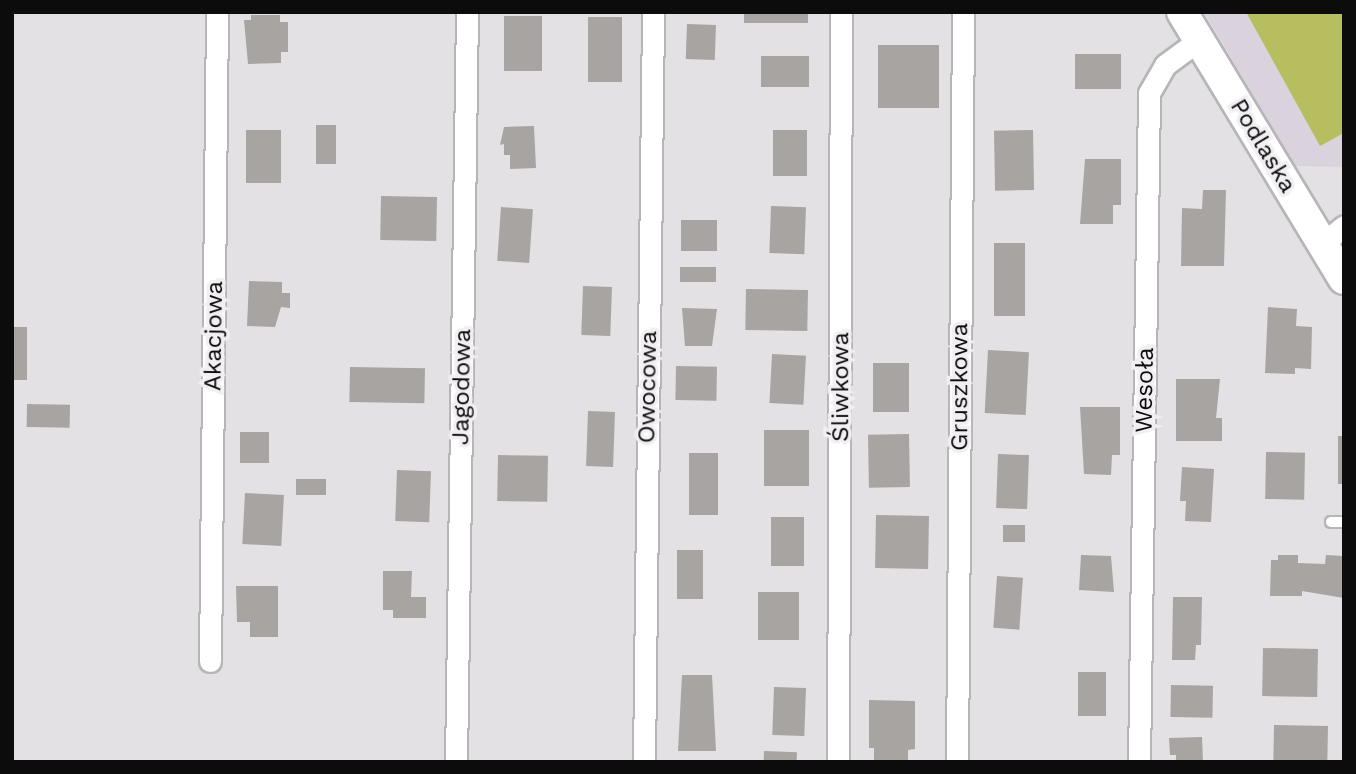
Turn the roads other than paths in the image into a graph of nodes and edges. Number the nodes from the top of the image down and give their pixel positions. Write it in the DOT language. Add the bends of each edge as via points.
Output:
graph roads {
  1 [pos="217,12"];
  2 [pos="467,12"];
  3 [pos="653,12"];
  4 [pos="841,12"];
  5 [pos="963,12"];
  6 [pos="1182,12"];
  7 [pos="1199,40"];
  8 [pos="1333,235"];
  9 [pos="1344,279"];
  10 [pos="1331,522"];
  11 [pos="1344,523"];
  12 [pos="210,661"];
  13 [pos="456,762"];
  14 [pos="644,762"];
  15 [pos="838,762"];
  16 [pos="957,762"];
  17 [pos="1139,762"];
  1 -- 12 [label="street, Akacjowa"];
  2 -- 13 [label="street, Jagodowa"];
  3 -- 14 [label="street, Owocowa"];
  4 -- 15 [label="street, Śliwkowa"];
  5 -- 16 [label="street, Gruszkowa"];
  6 -- 7 [label="street, Podlaska"];
  7 -- 8 [label="street, Podlaska"];
  7 -- 17 [label="street, Wesoła" via="1165,65 1149,93"];
  8 -- 9 [label="street, Podlaska"];
  10 -- 11 [label="lane"];
}
